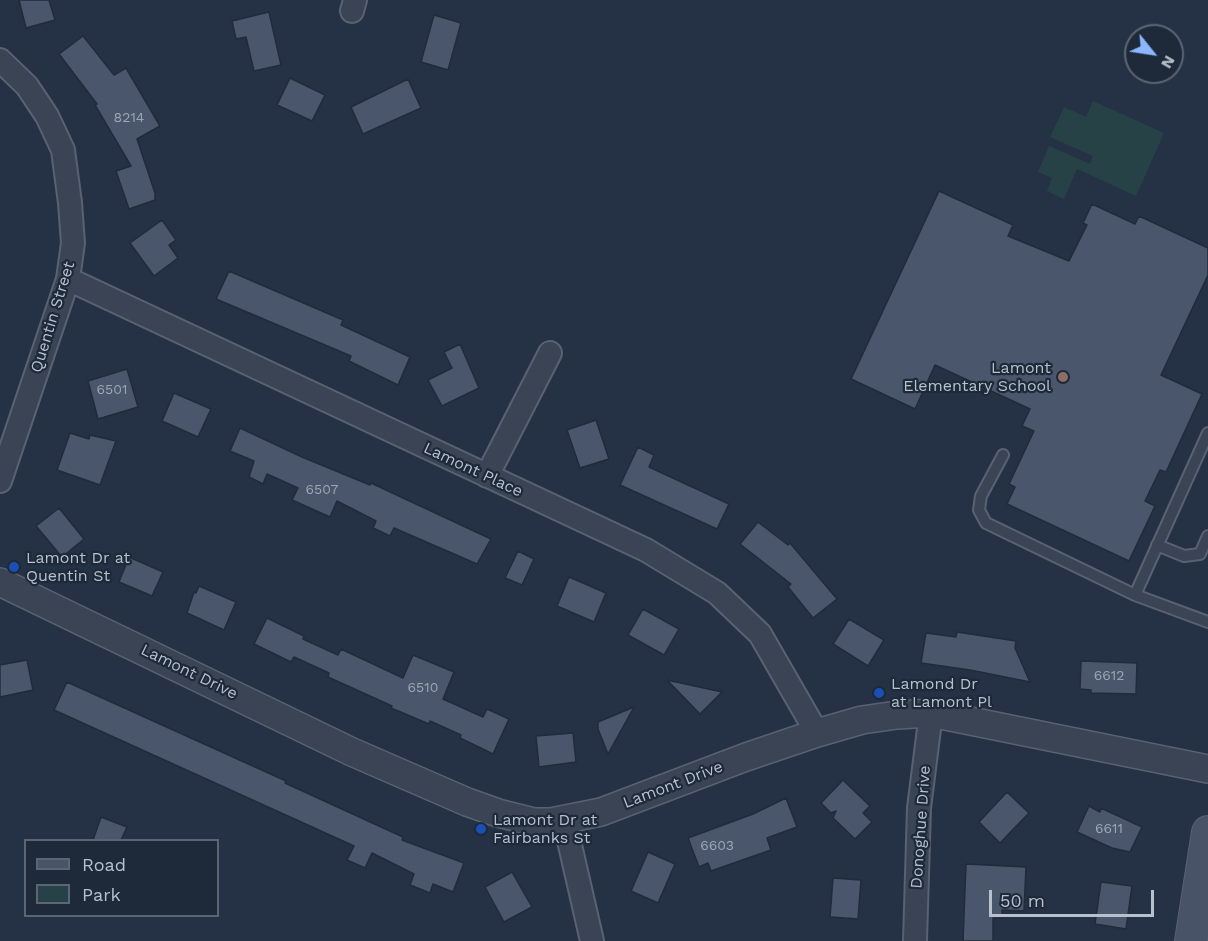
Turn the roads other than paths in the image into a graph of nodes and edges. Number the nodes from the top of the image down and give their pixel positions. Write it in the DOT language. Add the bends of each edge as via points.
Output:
graph roads {
  1 [pos="0,60"];
  2 [pos="68,279"];
  3 [pos="550,353"];
  4 [pos="1208,433"];
  5 [pos="1002,455"];
  6 [pos="487,476"];
  7 [pos="0,482"];
  8 [pos="1208,536"];
  9 [pos="1157,545"];
  10 [pos="0,582"];
  11 [pos="1135,595"];
  12 [pos="1208,622"];
  13 [pos="931,713"];
  14 [pos="817,733"];
  15 [pos="1208,769"];
  16 [pos="564,819"];
  17 [pos="1208,832"];
  18 [pos="592,941"];
  19 [pos="915,941"];
  20 [pos="1191,941"];
  1 -- 2 [label="street, Quentin Street" via="27,86 63,150 74,243"];
  2 -- 6 [label="street, Lamont Place"];
  2 -- 7 [label="street, Quentin Street"];
  3 -- 6 [label="street"];
  4 -- 9 [label="lane"];
  5 -- 11 [label="lane" via="981,496 979,510 986,524"];
  6 -- 14 [label="street, Lamont Place" via="646,550 717,594 760,634"];
  8 -- 9 [label="lane" via="1200,554 1184,556"];
  9 -- 11 [label="lane"];
  10 -- 16 [label="street, Lamont Drive" via="352,752 458,798 534,822"];
  11 -- 12 [label="lane"];
  13 -- 14 [label="street, Lamont Drive" via="862,720"];
  13 -- 15 [label="street, Lamont Drive"];
  13 -- 19 [label="street, Donoghue Drive" via="919,808"];
  14 -- 16 [label="street, Lamont Drive" via="601,812"];
  16 -- 18 [label="street"];
  17 -- 20 [label="main road"];
}
